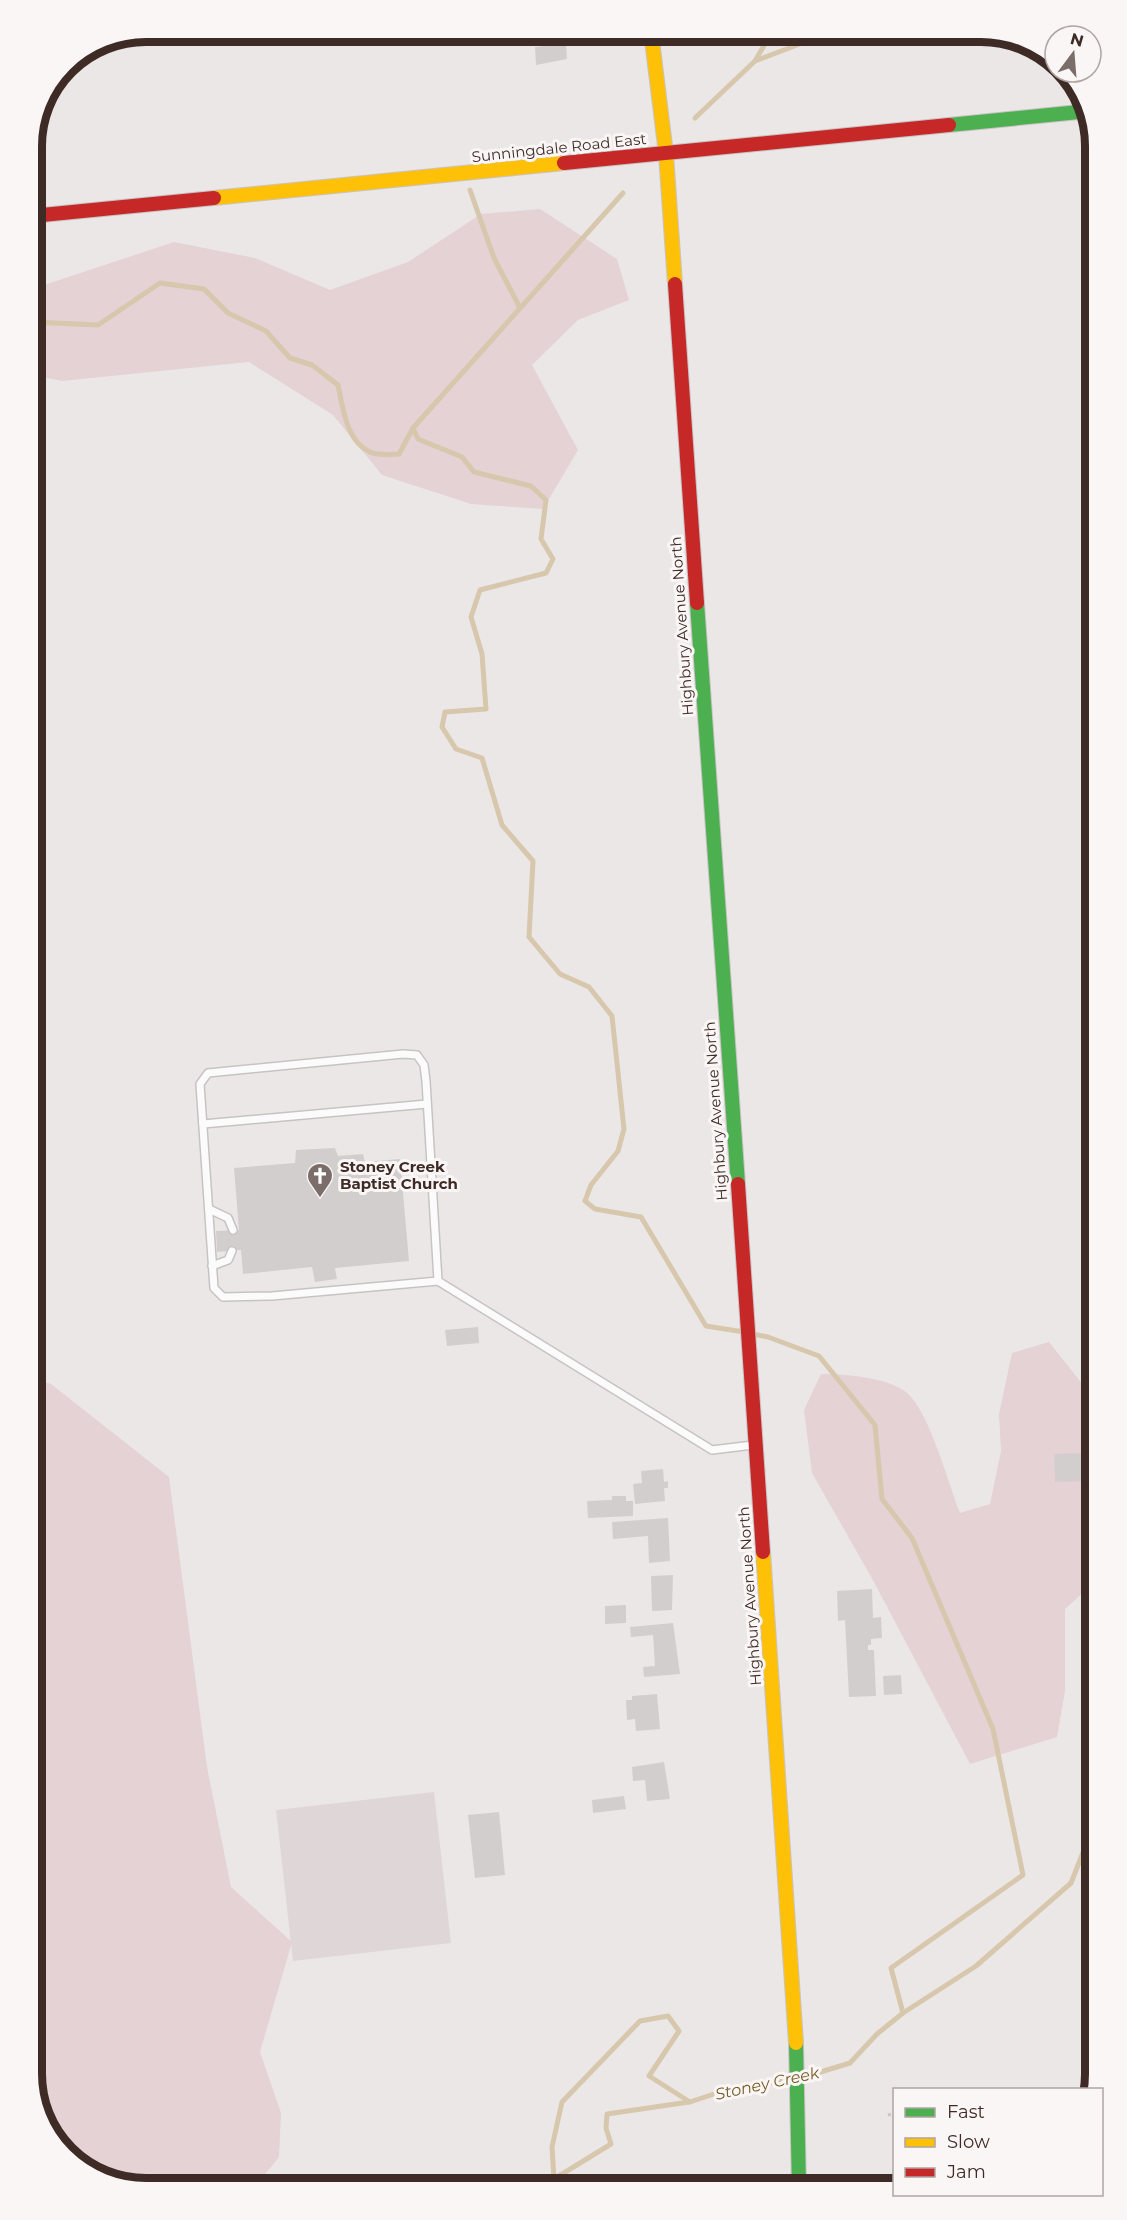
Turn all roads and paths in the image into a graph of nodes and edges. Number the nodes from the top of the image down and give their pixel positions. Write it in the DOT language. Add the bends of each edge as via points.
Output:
graph roads {
  1 [pos="652,42"];
  2 [pos="1079,112"];
  3 [pos="666,154"];
  4 [pos="42,215"];
  5 [pos="427,1104"];
  6 [pos="203,1124"];
  7 [pos="209,1209"];
  8 [pos="232,1230"];
  9 [pos="232,1251"];
  10 [pos="212,1266"];
  11 [pos="438,1281"];
  12 [pos="756,1445"];
  13 [pos="893,2113"];
  14 [pos="888,2115"];
  15 [pos="798,2178"];
  1 -- 3 [label="main road, Highbury Avenue North"];
  2 -- 3 [label="main road, Sunningdale Road East"];
  3 -- 4 [label="main road, Sunningdale Road East"];
  3 -- 12 [label="main road, Highbury Avenue North"];
  5 -- 6 [label="lane"];
  5 -- 6 [label="lane" via="424,1065 417,1055 403,1054 208,1073 200,1084"];
  5 -- 11 [label="lane"];
  6 -- 7 [label="lane"];
  7 -- 8 [label="lane" via="228,1218"];
  7 -- 10 [label="lane"];
  9 -- 10 [label="lane" via="228,1260"];
  10 -- 11 [label="lane" via="214,1288 223,1297"];
  11 -- 12 [label="lane" via="712,1450"];
  12 -- 15 [label="main road, Highbury Avenue North" via="795,2009"];
  13 -- 14 [label="path"];
}
